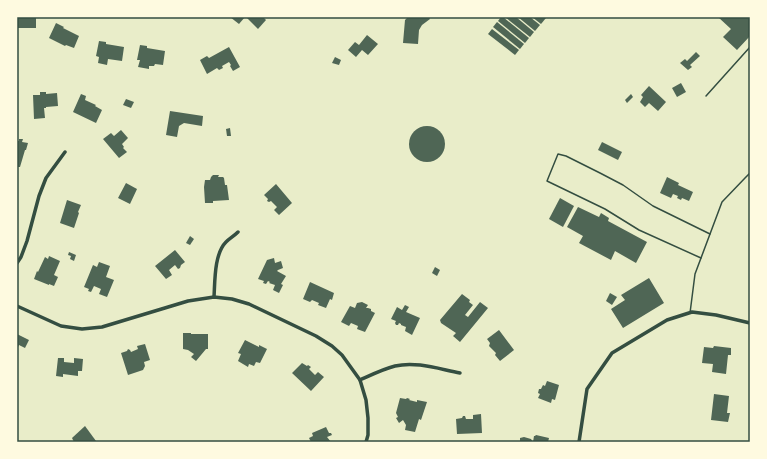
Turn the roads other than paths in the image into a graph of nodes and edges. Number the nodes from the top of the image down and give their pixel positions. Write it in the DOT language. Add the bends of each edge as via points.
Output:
graph roads {
  1 [pos="750,47"];
  2 [pos="706,96"];
  3 [pos="65,152"];
  4 [pos="750,173"];
  5 [pos="238,232"];
  6 [pos="710,234"];
  7 [pos="701,258"];
  8 [pos="17,262"];
  9 [pos="214,297"];
  10 [pos="17,306"];
  11 [pos="690,313"];
  12 [pos="750,323"];
  13 [pos="460,372"];
  14 [pos="360,380"];
  15 [pos="366,442"];
  16 [pos="579,442"];
  1 -- 2 [label="lane"];
  3 -- 8 [label="street" via="46,178 28,241"];
  4 -- 6 [label="lane" via="722,202"];
  5 -- 9 [label="street" via="221,249 217,262"];
  6 -- 7 [label="lane"];
  6 -- 7 [label="lane" via="653,206 623,185 558,154 547,180 639,230"];
  7 -- 11 [label="lane" via="695,274"];
  9 -- 10 [label="street" via="188,301 102,326 82,329 61,326"];
  9 -- 14 [label="street" via="249,304 316,336 342,355"];
  11 -- 12 [label="street" via="716,315"];
  11 -- 16 [label="street" via="667,320 612,353 587,389"];
  13 -- 14 [label="street" via="423,365 396,366"];
  14 -- 15 [label="street" via="368,418"];
}
